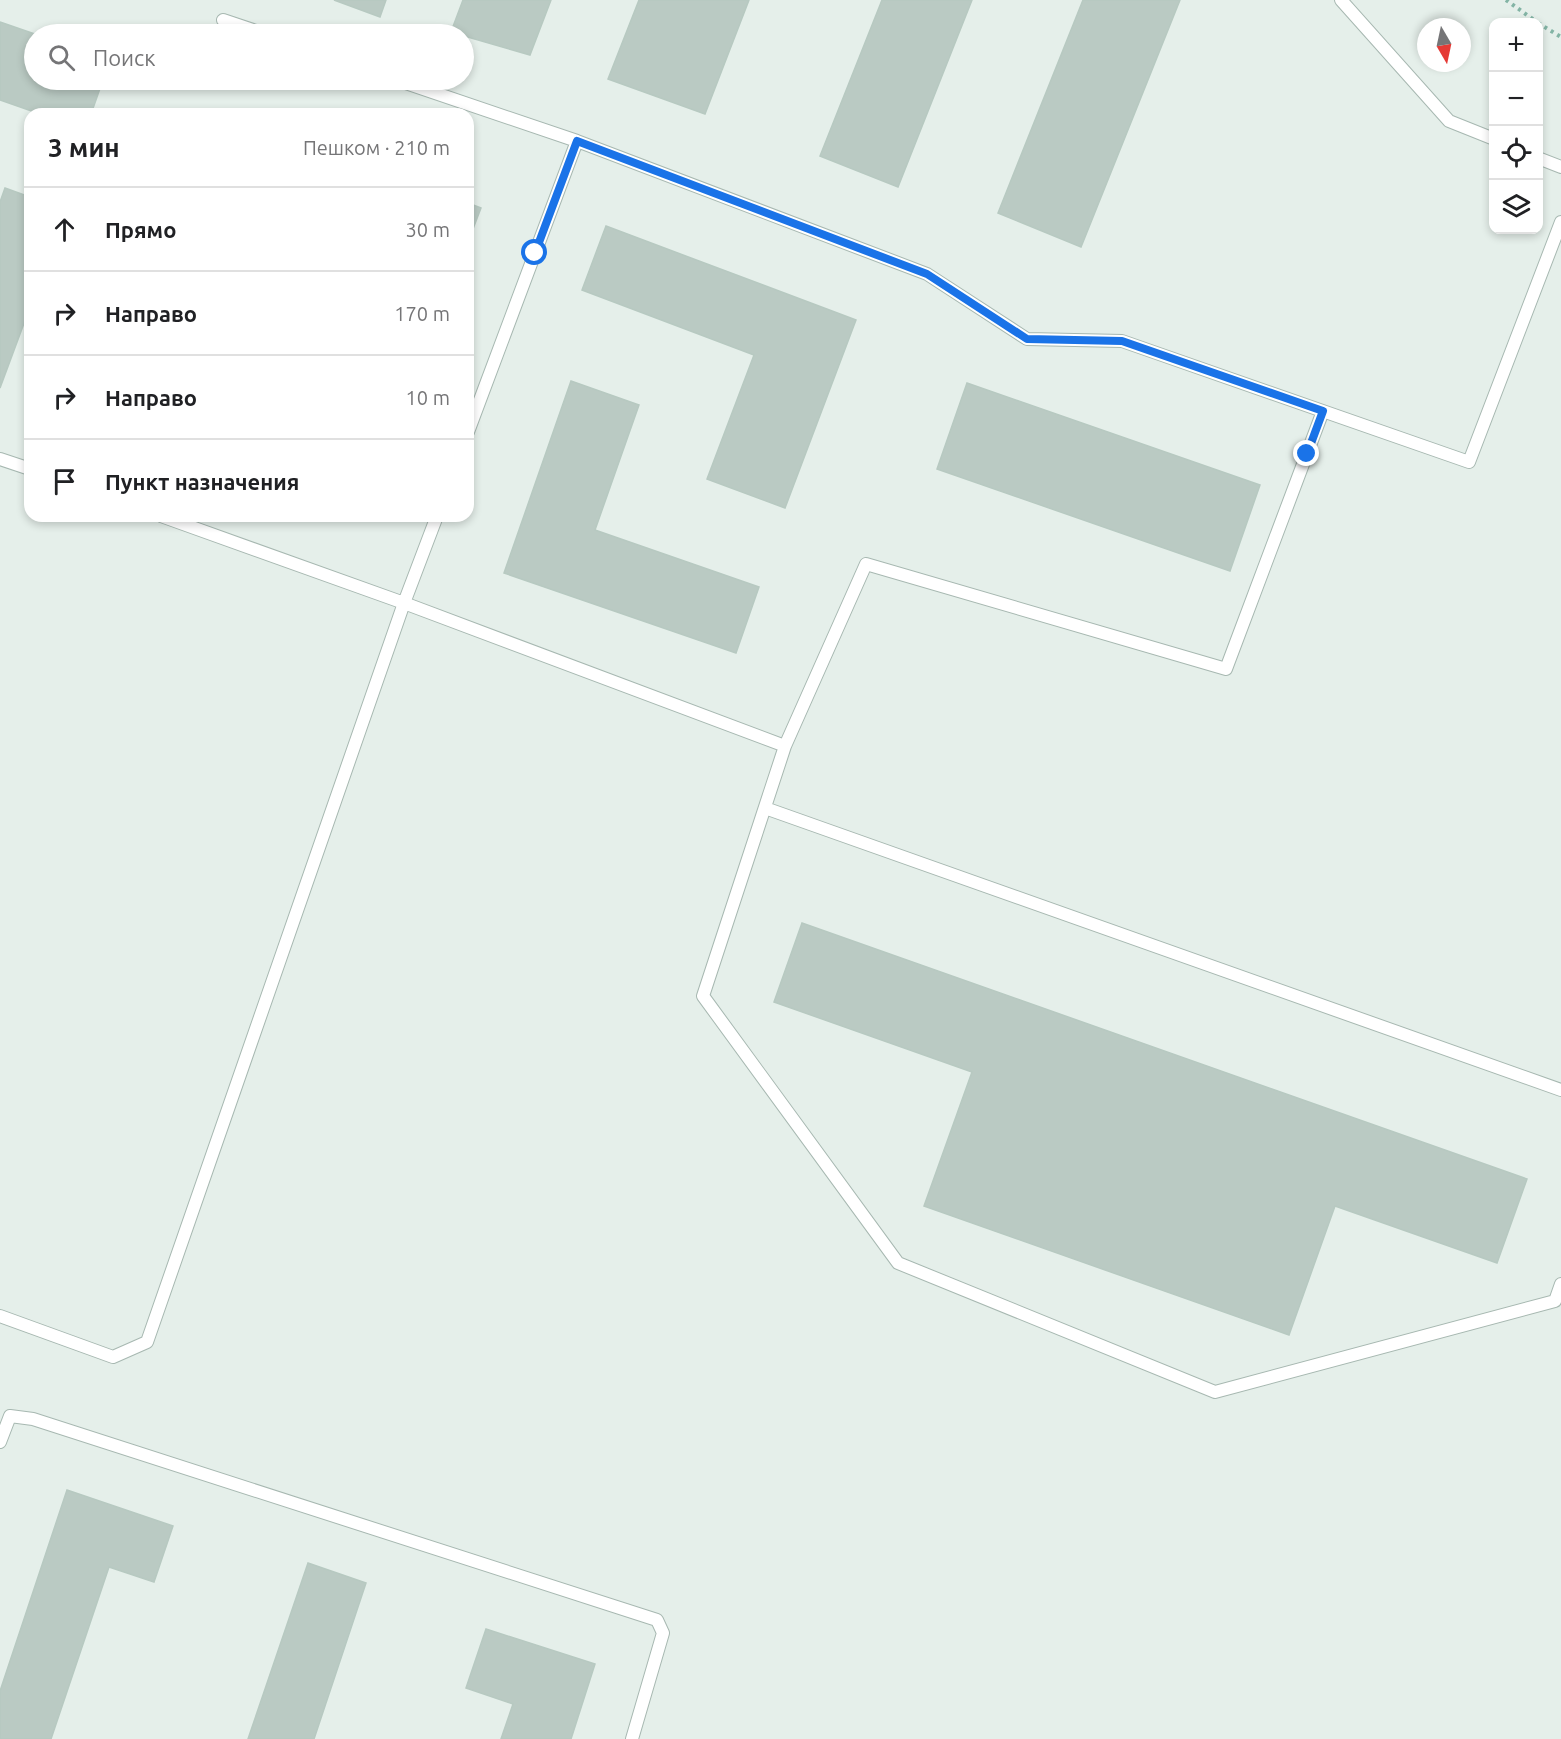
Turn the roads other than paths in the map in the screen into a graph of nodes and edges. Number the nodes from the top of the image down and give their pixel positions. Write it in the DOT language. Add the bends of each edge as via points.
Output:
graph roads {
  1 [pos="1341,0"];
  2 [pos="223,20"];
  3 [pos="235,24"];
  4 [pos="427,90"];
  5 [pos="1489,137"];
  6 [pos="577,141"];
  7 [pos="1543,160"];
  8 [pos="1561,167"];
  9 [pos="1561,222"];
  10 [pos="1323,411"];
  11 [pos="474,416"];
  12 [pos="0,459"];
  13 [pos="24,468"];
  14 [pos="178,522"];
  15 [pos="434,522"];
  16 [pos="404,603"];
  17 [pos="785,746"];
  18 [pos="765,808"];
  19 [pos="1561,1090"];
  20 [pos="1561,1284"];
  21 [pos="0,1316"];
  22 [pos="0,1442"];
  23 [pos="632,1739"];
  1 -- 5 [label="lane" via="1449,121"];
  2 -- 3 [label="lane"];
  4 -- 6 [label="lane"];
  6 -- 10 [label="lane" via="927,274 1027,339 1122,341"];
  6 -- 11 [label="lane"];
  7 -- 8 [label="lane"];
  9 -- 10 [label="lane" via="1469,462"];
  10 -- 17 [label="lane" via="1226,669 866,564"];
  12 -- 13 [label="lane"];
  14 -- 16 [label="lane"];
  15 -- 16 [label="lane"];
  16 -- 17 [label="lane"];
  16 -- 21 [label="lane" via="147,1342 113,1357"];
  17 -- 18 [label="lane"];
  18 -- 19 [label="lane"];
  18 -- 20 [label="lane" via="703,996 898,1263 1215,1392 1555,1301"];
  22 -- 23 [label="lane" via="10,1416 33,1419 657,1620 663,1633"];
}
